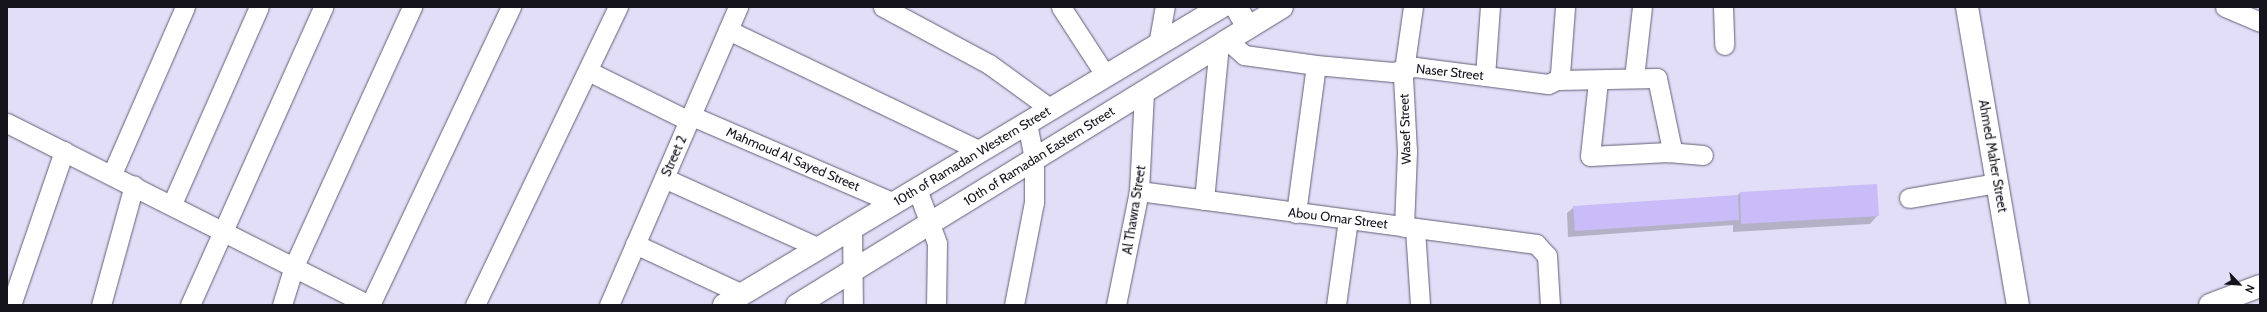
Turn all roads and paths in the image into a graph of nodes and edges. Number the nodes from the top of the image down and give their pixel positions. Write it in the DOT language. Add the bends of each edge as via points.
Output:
graph roads {
  1 [pos="185,7"];
  2 [pos="259,7"];
  3 [pos="323,7"];
  4 [pos="412,7"];
  5 [pos="511,7"];
  6 [pos="618,7"];
  7 [pos="738,7"];
  8 [pos="883,7"];
  9 [pos="1061,7"];
  10 [pos="1165,7"];
  11 [pos="1221,7"];
  12 [pos="1236,7"];
  13 [pos="1282,7"];
  14 [pos="1413,7"];
  15 [pos="1490,7"];
  16 [pos="1565,7"];
  17 [pos="1642,7"];
  18 [pos="1723,7"];
  19 [pos="1967,7"];
  20 [pos="2225,7"];
  21 [pos="2256,16"];
  22 [pos="1248,27"];
  23 [pos="728,30"];
  24 [pos="1223,42"];
  25 [pos="1158,45"];
  26 [pos="1724,45"];
  27 [pos="1316,65"];
  28 [pos="1404,70"];
  29 [pos="588,71"];
  30 [pos="1485,76"];
  31 [pos="1634,78"];
  32 [pos="1100,80"];
  33 [pos="1557,80"];
  34 [pos="1598,81"];
  35 [pos="1144,91"];
  36 [pos="1050,109"];
  37 [pos="1108,113"];
  38 [pos="691,119"];
  39 [pos="1027,123"];
  40 [pos="9,128"];
  41 [pos="64,151"];
  42 [pos="981,151"];
  43 [pos="1668,152"];
  44 [pos="1703,155"];
  45 [pos="1034,159"];
  46 [pos="112,174"];
  47 [pos="664,178"];
  48 [pos="1997,183"];
  49 [pos="134,185"];
  50 [pos="917,189"];
  51 [pos="1140,191"];
  52 [pos="1909,198"];
  53 [pos="1204,200"];
  54 [pos="894,203"];
  55 [pos="172,204"];
  56 [pos="1296,213"];
  57 [pos="1348,220"];
  58 [pos="931,222"];
  59 [pos="852,228"];
  60 [pos="1409,228"];
  61 [pos="222,229"];
  62 [pos="636,244"];
  63 [pos="819,248"];
  64 [pos="294,266"];
  65 [pos="855,270"];
  66 [pos="2260,286"];
  67 [pos="742,294"];
  68 [pos="11,305"];
  69 [pos="101,305"];
  70 [pos="190,305"];
  71 [pos="282,305"];
  72 [pos="370,305"];
  73 [pos="475,305"];
  74 [pos="609,305"];
  75 [pos="724,305"];
  76 [pos="798,305"];
  77 [pos="853,305"];
  78 [pos="936,305"];
  79 [pos="1014,305"];
  80 [pos="1116,305"];
  81 [pos="1336,305"];
  82 [pos="1420,305"];
  83 [pos="1550,305"];
  84 [pos="2018,305"];
  85 [pos="2210,305"];
  1 -- 46 [label="street"];
  2 -- 55 [label="street"];
  3 -- 61 [label="street"];
  4 -- 64 [label="street"];
  5 -- 72 [label="street"];
  6 -- 29 [label="street"];
  7 -- 23 [label="street, Street 2"];
  8 -- 36 [label="street" via="989,64"];
  9 -- 32 [label="street"];
  10 -- 25 [label="street"];
  11 -- 25 [label="street, 10th of Ramadan Western Street"];
  12 -- 22 [label="street"];
  13 -- 22 [label="street, 10th of Ramadan Eastern Street"];
  14 -- 28 [label="street, Wasef Street"];
  15 -- 30 [label="street"];
  16 -- 33 [label="street"];
  17 -- 31 [label="street"];
  18 -- 26 [label="street"];
  19 -- 48 [label="street, Ahmed Maher Street"];
  20 -- 21 [label="street"];
  22 -- 24 [label="street, 10th of Ramadan Eastern Street"];
  23 -- 38 [label="street, Street 2"];
  23 -- 42 [label="street"];
  24 -- 27 [label="street, Naser Street" via="1244,55"];
  24 -- 35 [label="street, 10th of Ramadan Eastern Street"];
  24 -- 53 [label="street"];
  25 -- 32 [label="street, 10th of Ramadan Western Street"];
  27 -- 28 [label="street, Naser Street" via="1393,72"];
  27 -- 56 [label="street"];
  28 -- 30 [label="street, Naser Street" via="1415,67"];
  28 -- 60 [label="street, Wasef Street"];
  29 -- 38 [label="street, Mahmoud Al Sayed Street"];
  29 -- 73 [label="street"];
  30 -- 33 [label="street, Naser Street" via="1548,84"];
  31 -- 34 [label="street, Naser Street"];
  31 -- 43 [label="street, Naser Street" via="1653,76 1658,80 1671,145"];
  32 -- 36 [label="street, 10th of Ramadan Western Street"];
  32 -- 37 [label="street"];
  33 -- 34 [label="street, Naser Street"];
  34 -- 43 [label="street" via="1590,156"];
  35 -- 37 [label="street, 10th of Ramadan Eastern Street"];
  35 -- 51 [label="street, Al Thawra Street"];
  36 -- 39 [label="street, 10th of Ramadan Western Street"];
  37 -- 45 [label="street, 10th of Ramadan Eastern Street"];
  38 -- 47 [label="street, Street 2"];
  38 -- 54 [label="street, Mahmoud Al Sayed Street"];
  39 -- 42 [label="street, 10th of Ramadan Western Street"];
  39 -- 45 [label="street"];
  40 -- 41 [label="street"];
  41 -- 46 [label="street"];
  41 -- 68 [label="street"];
  42 -- 50 [label="street, 10th of Ramadan Western Street"];
  43 -- 44 [label="street"];
  45 -- 58 [label="street, 10th of Ramadan Eastern Street"];
  45 -- 79 [label="street" via="1032,222"];
  46 -- 49 [label="street"];
  47 -- 62 [label="street, Street 2"];
  47 -- 63 [label="street"];
  48 -- 52 [label="street"];
  48 -- 84 [label="street, Ahmed Maher Street"];
  49 -- 55 [label="street"];
  49 -- 69 [label="street"];
  50 -- 54 [label="street, 10th of Ramadan Western Street"];
  50 -- 58 [label="street"];
  51 -- 53 [label="street, Abou Omar Street"];
  51 -- 80 [label="street, Al Thawra Street"];
  53 -- 56 [label="street, Abou Omar Street"];
  54 -- 59 [label="street, 10th of Ramadan Western Street"];
  55 -- 61 [label="street"];
  56 -- 57 [label="street, Abou Omar Street"];
  57 -- 60 [label="street, Abou Omar Street"];
  57 -- 81 [label="street"];
  58 -- 65 [label="street, 10th of Ramadan Eastern Street"];
  58 -- 78 [label="street" via="939,259"];
  59 -- 63 [label="street, 10th of Ramadan Western Street"];
  59 -- 65 [label="street"];
  60 -- 82 [label="street, Wasef Street"];
  60 -- 83 [label="street, Abou Omar Street" via="1536,244 1547,256"];
  61 -- 64 [label="street"];
  61 -- 70 [label="street"];
  62 -- 67 [label="street"];
  62 -- 74 [label="street, Street 2"];
  63 -- 67 [label="street, 10th of Ramadan Western Street"];
  64 -- 71 [label="street"];
  64 -- 72 [label="street"];
  65 -- 76 [label="street, 10th of Ramadan Eastern Street"];
  65 -- 77 [label="street"];
  66 -- 85 [label="street"];
  67 -- 75 [label="street, 10th of Ramadan Western Street"];
}
